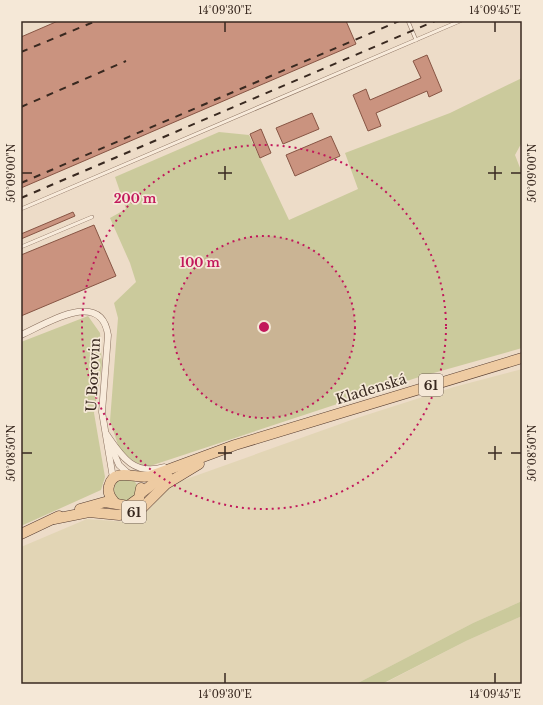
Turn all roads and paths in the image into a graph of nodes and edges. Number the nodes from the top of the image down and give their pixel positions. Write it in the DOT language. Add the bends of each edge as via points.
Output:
graph roads {
  1 [pos="408,21"];
  2 [pos="460,21"];
  3 [pos="416,40"];
  4 [pos="21,209"];
  5 [pos="92,217"];
  6 [pos="21,247"];
  7 [pos="21,335"];
  8 [pos="522,358"];
  9 [pos="297,427"];
  10 [pos="105,430"];
  11 [pos="206,455"];
  12 [pos="199,464"];
  13 [pos="132,476"];
  14 [pos="114,478"];
  15 [pos="108,489"];
  16 [pos="141,493"];
  17 [pos="115,503"];
  18 [pos="54,519"];
  19 [pos="21,534"];
  1 -- 3 [label="lane"];
  2 -- 3 [label="lane"];
  3 -- 4 [label="lane"];
  5 -- 6 [label="lane"];
  7 -- 10 [label="street, U Borovin" via="81,311 92,311 103,318 108,335 102,398"];
  8 -- 9 [label="main road, Kladenská / 61"];
  9 -- 11 [label="main road, 61"];
  9 -- 12 [label="main road, 61"];
  10 -- 11 [label="street" via="123,458 138,467 160,468"];
  10 -- 13 [label="street" via="119,465"];
  10 -- 14 [label="street"];
  11 -- 13 [label="main road, 61" via="151,476"];
  12 -- 16 [label="main road, 61" via="158,480"];
  12 -- 18 [label="main road, 61" via="166,484 142,508 134,512 119,515 89,512"];
  13 -- 14 [label="main road, 61" via="121,474"];
  13 -- 16 [label="main road, 61" via="140,484"];
  14 -- 15 [label="main road, 61"];
  15 -- 17 [label="main road, 61"];
  15 -- 18 [label="main road, 61"];
  16 -- 17 [label="main road, 61" via="136,501 128,506"];
  17 -- 18 [label="main road, 61" via="96,503"];
  18 -- 19 [label="main road, 61"];
}
